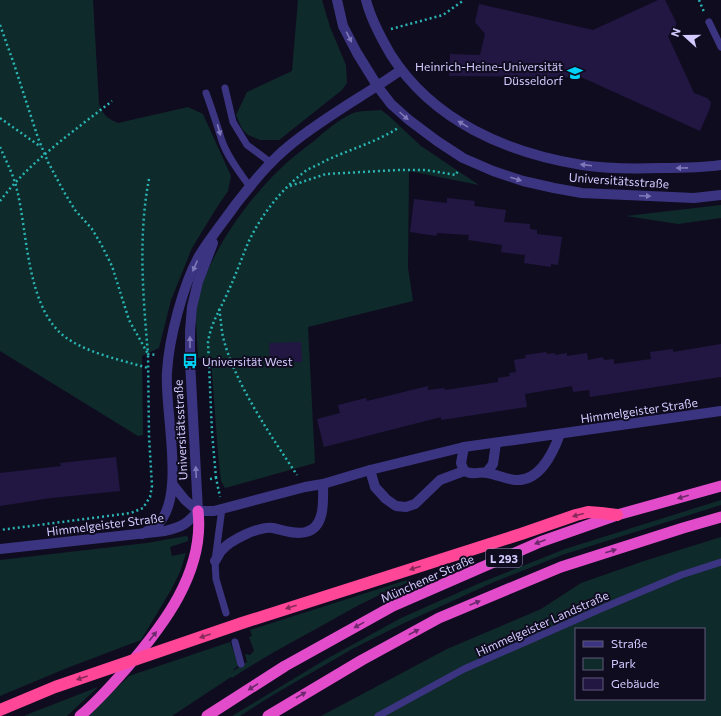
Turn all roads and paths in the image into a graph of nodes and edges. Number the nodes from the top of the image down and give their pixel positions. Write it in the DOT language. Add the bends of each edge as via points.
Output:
graph roads {
  1 [pos="336,0"];
  2 [pos="366,0"];
  3 [pos="464,0"];
  4 [pos="709,22"];
  5 [pos="0,25"];
  6 [pos="379,32"];
  7 [pos="721,47"];
  8 [pos="401,70"];
  9 [pos="378,87"];
  10 [pos="225,88"];
  11 [pos="206,93"];
  12 [pos="112,101"];
  13 [pos="0,118"];
  14 [pos="409,120"];
  15 [pos="0,147"];
  16 [pos="42,148"];
  17 [pos="45,155"];
  18 [pos="463,158"];
  19 [pos="270,162"];
  20 [pos="721,165"];
  21 [pos="149,179"];
  22 [pos="15,184"];
  23 [pos="288,186"];
  24 [pos="250,187"];
  25 [pos="721,196"];
  26 [pos="0,201"];
  27 [pos="223,221"];
  28 [pos="219,309"];
  29 [pos="148,354"];
  30 [pos="148,368"];
  31 [pos="721,411"];
  32 [pos="154,434"];
  33 [pos="560,434"];
  34 [pos="149,436"];
  35 [pos="496,443"];
  36 [pos="464,447"];
  37 [pos="370,470"];
  38 [pos="464,471"];
  39 [pos="486,473"];
  40 [pos="216,478"];
  41 [pos="322,484"];
  42 [pos="173,486"];
  43 [pos="721,486"];
  44 [pos="305,487"];
  45 [pos="222,508"];
  46 [pos="198,511"];
  47 [pos="617,515"];
  48 [pos="721,517"];
  49 [pos="0,530"];
  50 [pos="142,534"];
  51 [pos="0,549"];
  52 [pos="215,562"];
  53 [pos="721,562"];
  54 [pos="226,613"];
  55 [pos="235,642"];
  56 [pos="241,664"];
  57 [pos="0,710"];
  58 [pos="80,716"];
  59 [pos="207,716"];
  60 [pos="268,716"];
  61 [pos="378,716"];
  1 -- 9 [label="street, Universitätsstraße, one-way" via="343,26"];
  2 -- 6 [label="street, Universitätsstraße"];
  3 -- 6 [label="path" via="443,15"];
  4 -- 7 [label="lane"];
  5 -- 16 [label="path"];
  6 -- 8 [label="street, Universitätsstraße"];
  8 -- 9 [label="street, Universitätsstraße"];
  20 -- 8 [label="street, Universitätsstraße, one-way" via="700,168 624,169 582,165 531,153 476,132 453,119 429,100"];
  9 -- 14 [label="street, Universitätsstraße, one-way" via="390,104"];
  9 -- 19 [label="street, Universitätsstraße" via="327,118"];
  10 -- 19 [label="lane" via="233,122 247,145"];
  11 -- 24 [label="lane, one-way" via="222,142"];
  12 -- 17 [label="path"];
  13 -- 16 [label="path"];
  14 -- 18 [label="street, Universitätsstraße"];
  14 -- 23 [label="path" via="382,137 336,155 308,170"];
  15 -- 22 [label="path"];
  16 -- 17 [label="path"];
  17 -- 22 [label="path"];
  17 -- 29 [label="path" via="75,210 101,244 112,266 129,320"];
  18 -- 23 [label="path" via="456,175 426,170 326,174"];
  18 -- 25 [label="street, Universitätsstraße, one-way" via="523,181 582,193 694,198"];
  19 -- 24 [label="street, Universitätsstraße"];
  21 -- 29 [label="path" via="145,202 142,284"];
  22 -- 26 [label="path"];
  22 -- 30 [label="path" via="28,256 43,310 67,338 85,348"];
  23 -- 28 [label="path" via="257,226"];
  24 -- 27 [label="street, Universitätsstraße"];
  27 -- 42 [label="street, Universitätsstraße, one-way" via="199,256 193,270 170,345 167,403"];
  46 -- 27 [label="street, Universitätsstraße, one-way" via="190,361 192,307 198,282"];
  28 -- 40 [label="path" via="210,328 208,342"];
  28 -- 44 [label="path" via="223,336 234,369"];
  29 -- 30 [label="path"];
  30 -- 34 [label="path"];
  31 -- 33 [label="street, Himmelgeister Straße"];
  32 -- 34 [label="path"];
  33 -- 35 [label="street, Himmelgeister Straße"];
  33 -- 39 [label="street" via="554,450 534,475 516,480"];
  34 -- 49 [label="path" via="152,486 150,497 143,508 131,513"];
  35 -- 36 [label="street, Himmelgeister Straße"];
  35 -- 39 [label="street" via="493,464"];
  36 -- 37 [label="street, Himmelgeister Straße"];
  36 -- 38 [label="street" via="461,463"];
  37 -- 38 [label="street" via="375,486 386,499 396,506 406,507 415,504 440,480"];
  37 -- 41 [label="street, Himmelgeister Straße"];
  38 -- 39 [label="street" via="470,474"];
  41 -- 44 [label="street, Himmelgeister Straße"];
  41 -- 52 [label="street" via="324,503 320,520 315,527 306,532 273,528 251,531 221,551"];
  42 -- 46 [label="street, Universitätsstraße"];
  42 -- 50 [label="street, Universitätsstraße" via="164,515 158,524"];
  43 -- 47 [label="highway, Münchener Straße / L 293, one-way"];
  44 -- 45 [label="street, Himmelgeister Straße"];
  45 -- 46 [label="street, Himmelgeister Straße"];
  45 -- 52 [label="lane"];
  46 -- 50 [label="street, Himmelgeister Straße" via="189,522 179,528"];
  58 -- 46 [label="highway, one-way" via="111,686 160,627 193,565 200,525"];
  47 -- 57 [label="highway, one-way" via="594,512 576,515 242,623 55,687"];
  47 -- 59 [label="highway, Münchener Straße / L 293, one-way" via="540,542 393,606 285,666"];
  60 -- 48 [label="highway, L 293, one-way" via="439,618 561,567"];
  50 -- 51 [label="street, Himmelgeister Straße"];
  52 -- 54 [label="lane" via="216,579"];
  53 -- 61 [label="lane, Himmelgeister Landstraße" via="681,575 464,669"];
  55 -- 56 [label="lane"];
}
